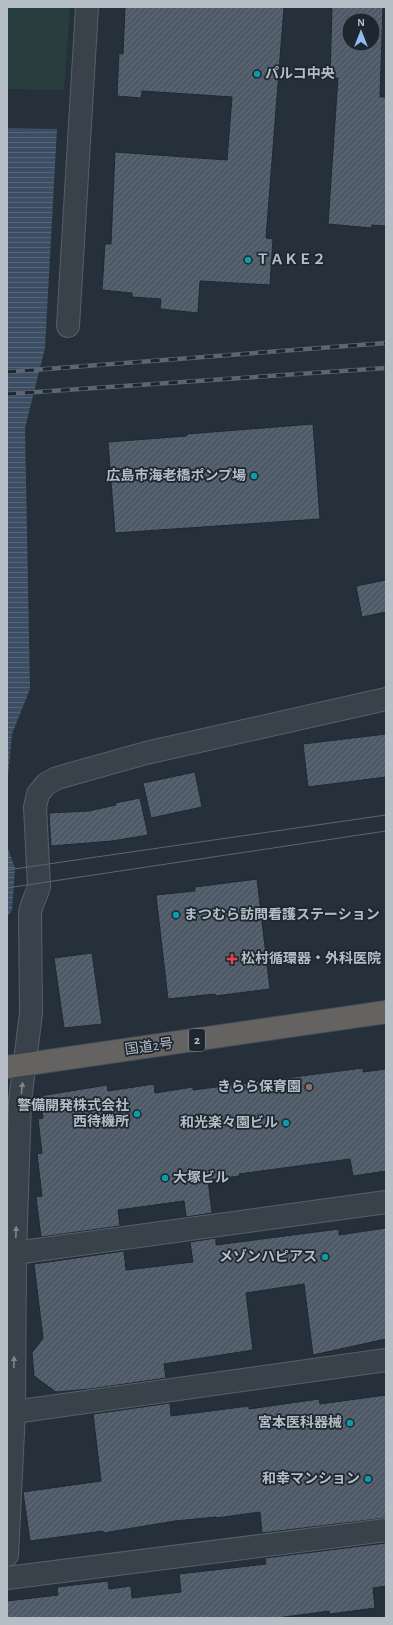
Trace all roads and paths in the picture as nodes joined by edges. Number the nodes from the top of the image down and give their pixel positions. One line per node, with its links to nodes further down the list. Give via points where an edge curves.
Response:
1 (86, 7): 2 (street)
2 (68, 326)
3 (386, 698): 5 (street, via 146,753 57,778 46,784 38,794 35,806 38,886 30,914 30,1013)
4 (386, 1012): 5 (highway, 国道2号 / 2)
5 (16, 1066): 7 (street, one-way to 5, via 20,1101)
6 (386, 1202): 7 (street)
7 (15, 1253): 9 (street, one-way to 7)
8 (386, 1360): 9 (street)
9 (14, 1412): 11 (street)
10 (386, 1530): 12 (street)
11 (7, 1555)
12 (7, 1578)

